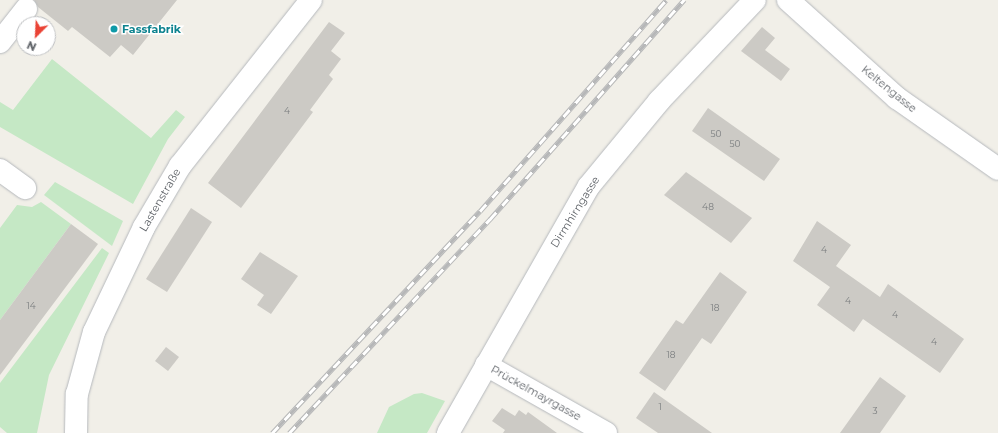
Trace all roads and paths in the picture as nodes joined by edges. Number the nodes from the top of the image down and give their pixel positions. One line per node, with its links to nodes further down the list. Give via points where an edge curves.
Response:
1 (311, 0): 10 (street, Lastenstraße, via 180,166 144,227 94,332 77,394)
2 (756, 0): 9 (street, Dirmhirngasse, via 659,101 589,186)
3 (788, 0): 6 (street, Keltengasse, via 897,98)
4 (26, 9): 5 (street)
5 (0, 42)
6 (998, 169)
7 (0, 170): 8 (street)
8 (25, 188)
9 (486, 365): 11 (street, Dirmhirngasse); 12 (street, Prückelmayrgasse)
10 (76, 433)
11 (448, 433)
12 (606, 433)

